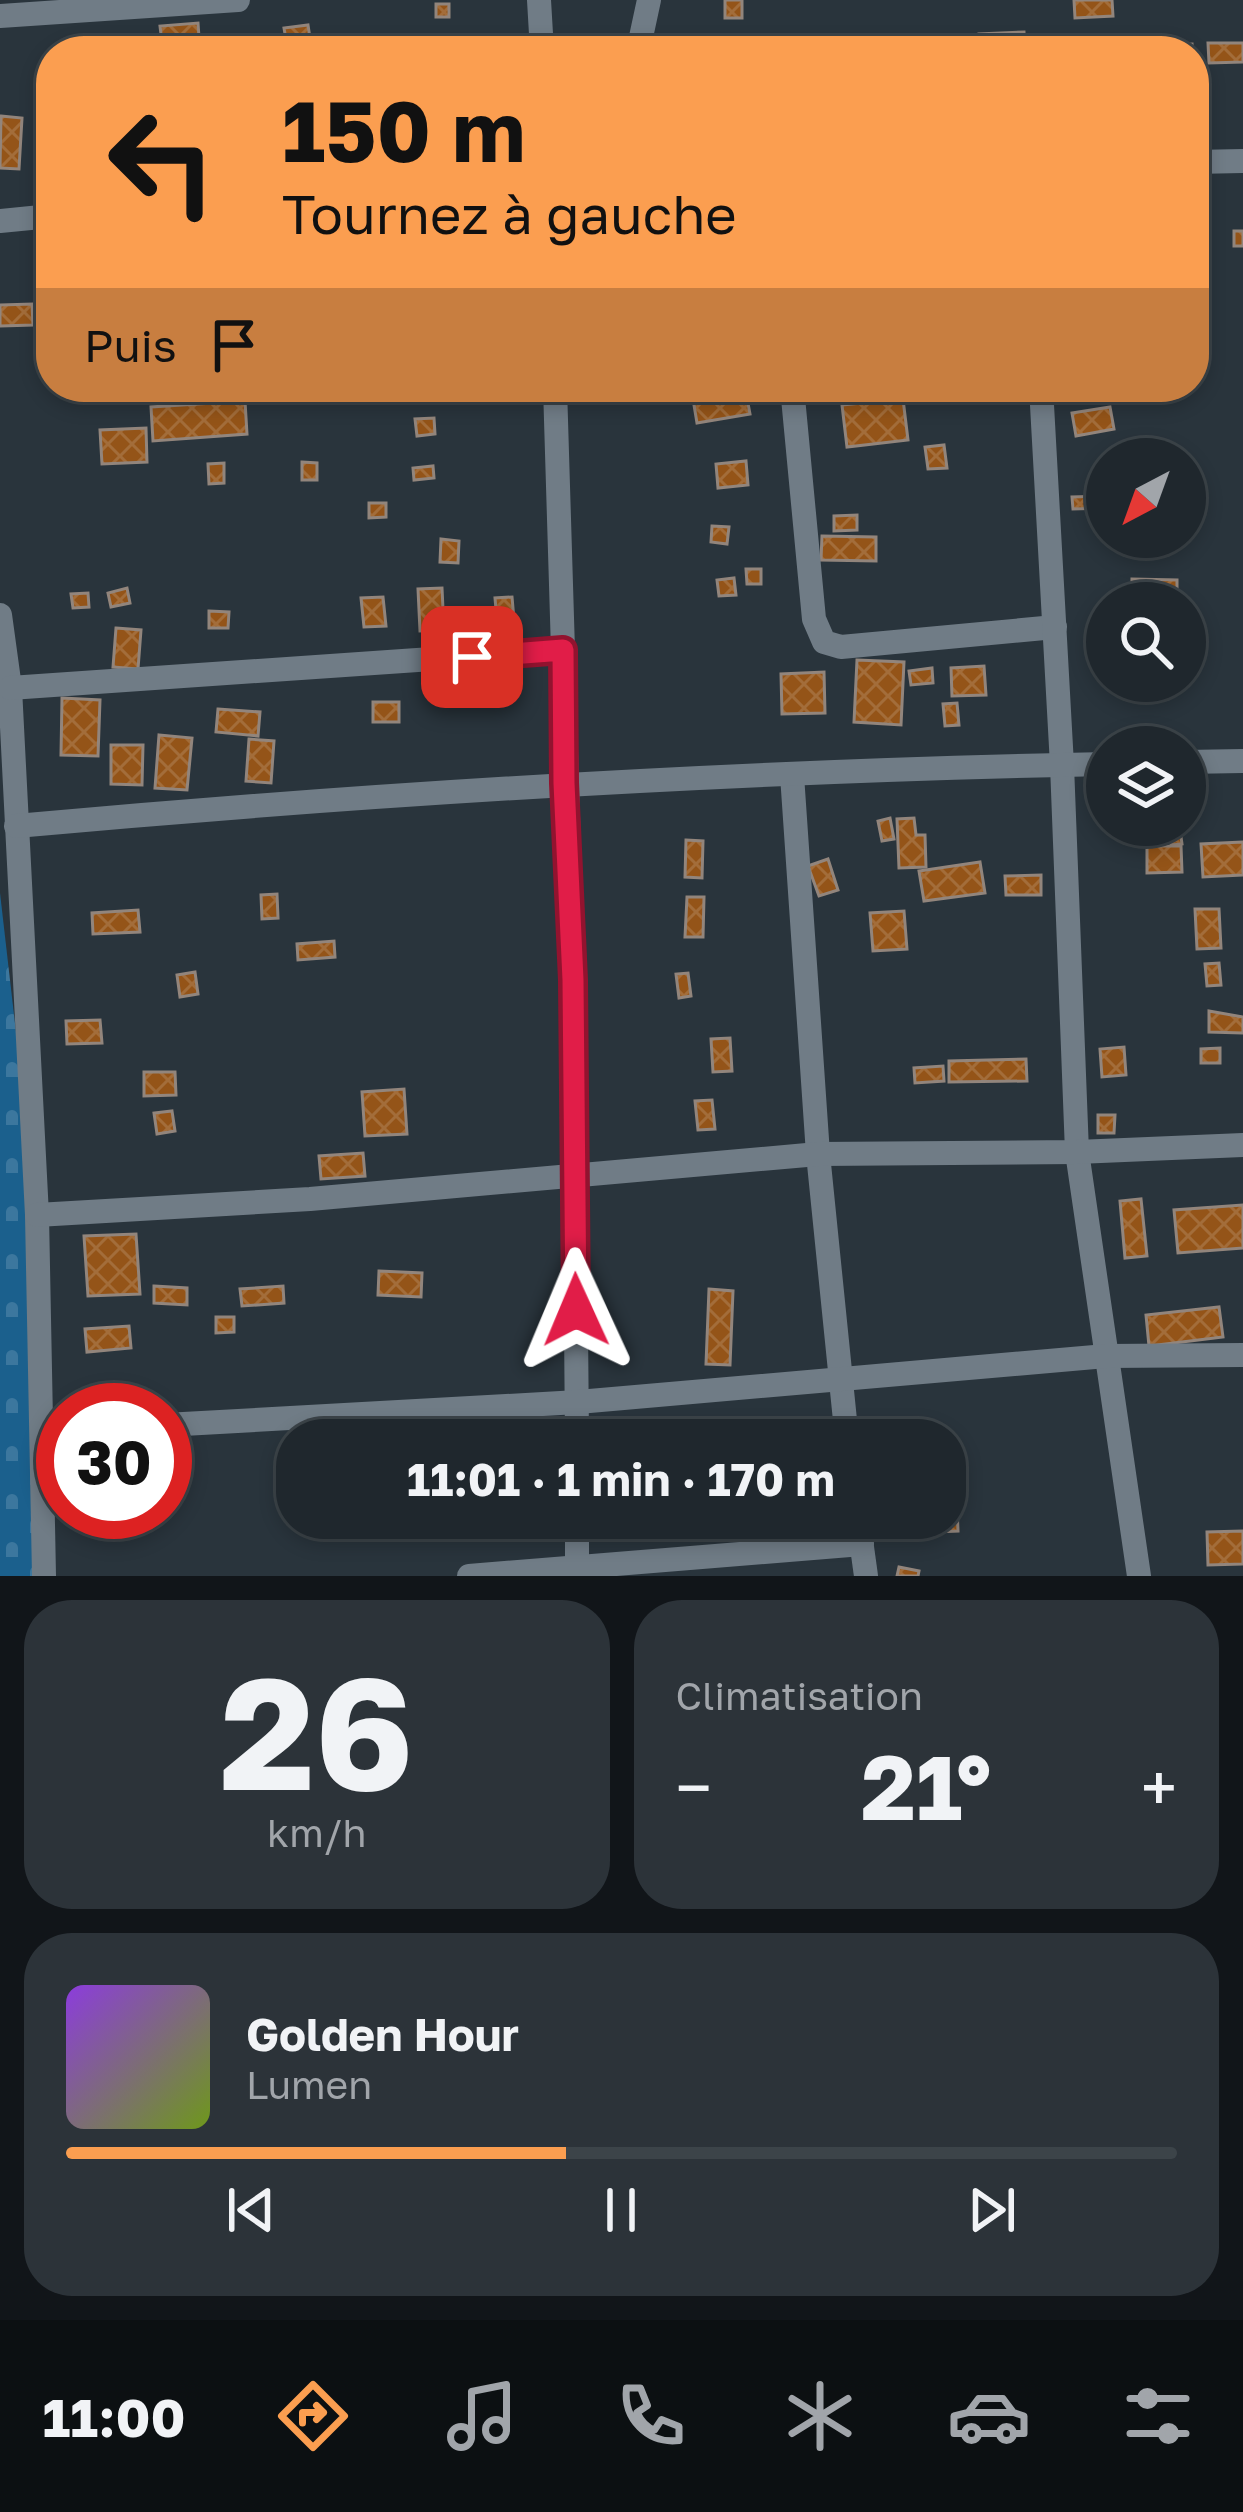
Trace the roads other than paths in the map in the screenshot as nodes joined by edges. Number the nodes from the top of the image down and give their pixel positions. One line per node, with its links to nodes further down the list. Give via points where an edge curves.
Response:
1 (238, 0): 4 (street)
2 (539, 0): 5 (street)
3 (649, 0): 6 (street)
4 (0, 16)
5 (541, 36)
6 (641, 36)
7 (1243, 161): 8 (street)
8 (1209, 162)
9 (36, 217): 10 (street)
10 (0, 221)
11 (555, 402): 16 (street)
12 (792, 402): 15 (street, via 814,619 824,642 841,647)
13 (1043, 402): 15 (street)
14 (0, 615): 17 (street)
15 (1055, 627): 21 (street)
16 (563, 650): 17 (street); 23 (street)
17 (10, 688): 24 (street)
18 (1243, 761): 19 (street)
19 (1206, 762)
20 (1086, 764): 21 (street)
21 (1062, 765): 22 (street); 26 (street)
22 (792, 776): 23 (street); 27 (street)
23 (564, 783): 24 (street); 28 (street)
24 (16, 826): 29 (street)
25 (1243, 1145): 26 (street)
26 (1077, 1152): 27 (street); 31 (street)
27 (818, 1154): 28 (street); 32 (street)
28 (573, 1173): 29 (street); 34 (street)
29 (38, 1215): 33 (street)
30 (1243, 1355): 31 (street)
31 (1106, 1357): 32 (street); 46 (street)
32 (838, 1381): 34 (street); 36 (street)
33 (49, 1383)
34 (578, 1402): 35 (street); 37 (street)
35 (578, 1419)
36 (844, 1419)
37 (192, 1423)
38 (46, 1539): 43 (street)
39 (577, 1539): 42 (street)
40 (806, 1539): 42 (street)
41 (861, 1539): 45 (street)
42 (577, 1573): 44 (street)
43 (44, 1576)
44 (469, 1576)
45 (866, 1576)
46 (1139, 1576)

